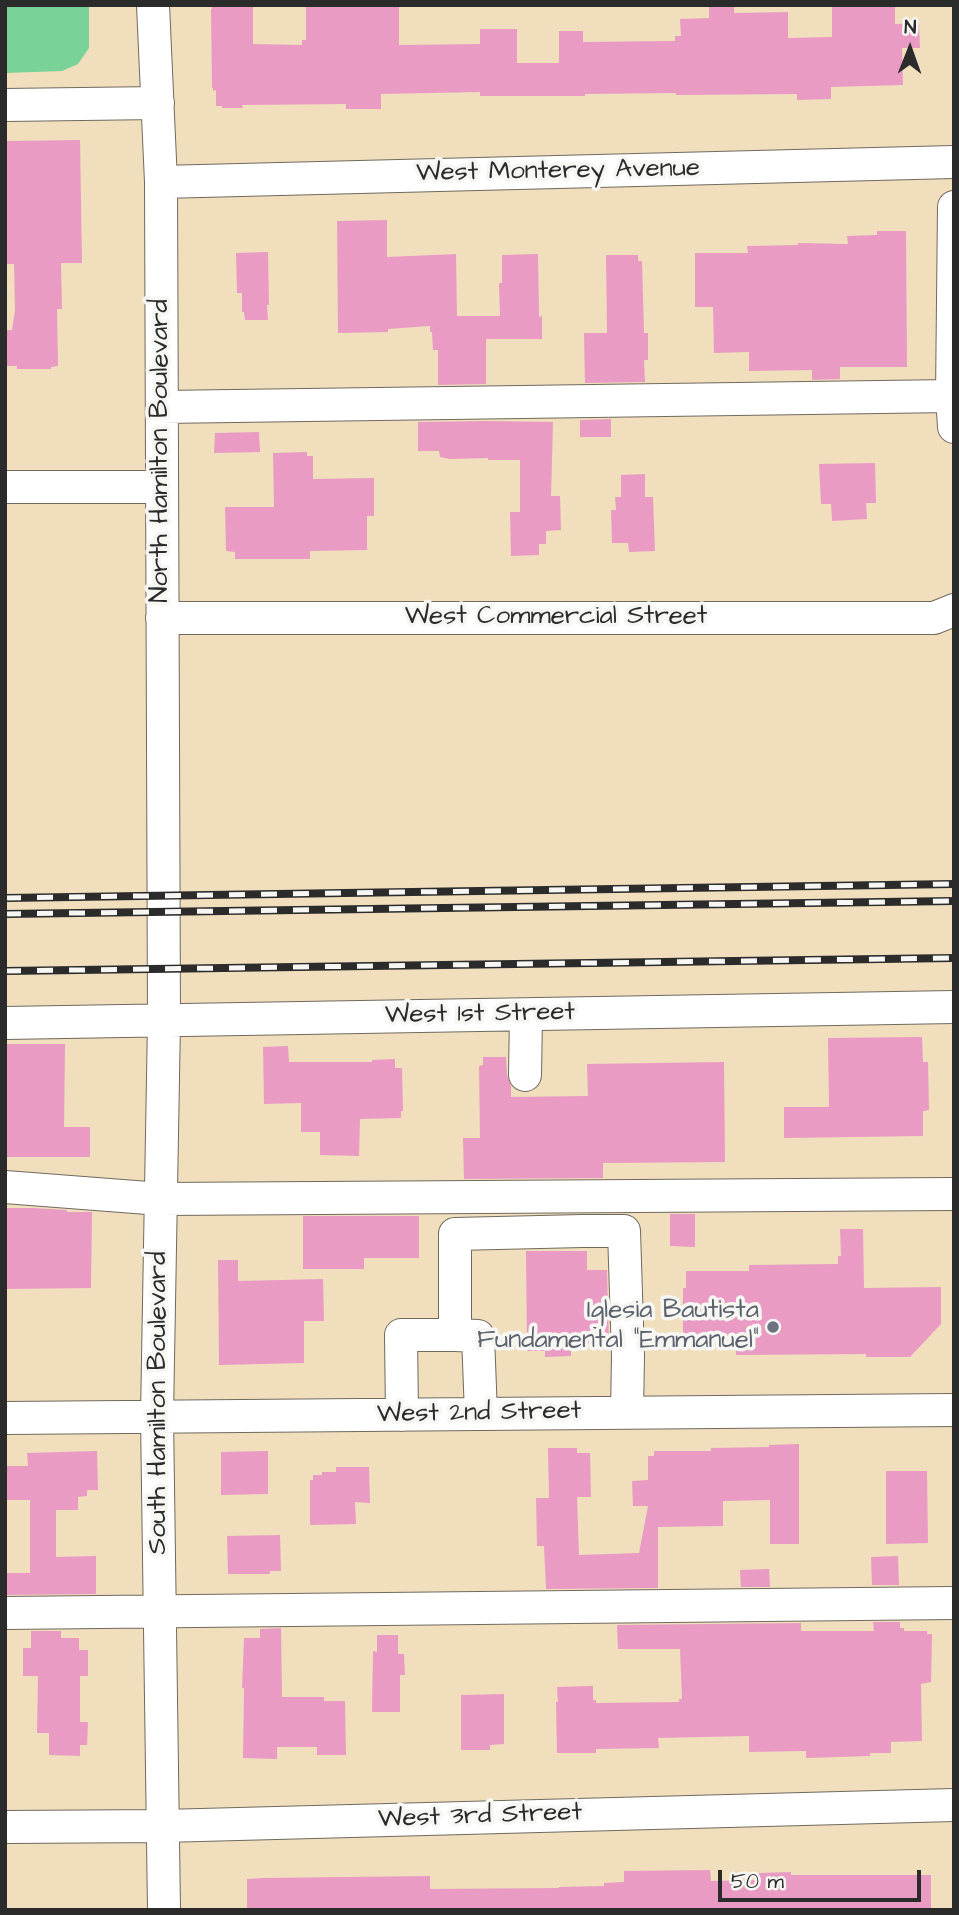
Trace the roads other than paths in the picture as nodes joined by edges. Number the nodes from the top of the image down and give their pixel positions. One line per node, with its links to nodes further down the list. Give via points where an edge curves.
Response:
1 (153, 5): 2 (street, North Hamilton Boulevard)
2 (158, 103): 3 (street); 5 (street, North Hamilton Boulevard)
3 (5, 105)
4 (954, 162): 5 (street, West Monterey Avenue)
5 (161, 182): 8 (street, North Hamilton Boulevard)
6 (954, 206): 7 (street)
7 (952, 396): 8 (street); 9 (street)
8 (162, 407): 11 (street, North Hamilton Boulevard)
9 (954, 427)
10 (5, 487): 11 (street)
11 (162, 487): 13 (street, North Hamilton Boulevard)
12 (952, 612): 13 (street, West Commercial Street, via 933,618)
13 (162, 618): 14 (street, North Hamilton Boulevard)
14 (164, 897): 17 (street, South Hamilton Boulevard)
15 (954, 1007): 16 (street, West 1st Street)
16 (526, 1015): 17 (street, West 1st Street); 19 (street)
17 (164, 1021): 18 (street, West 1st Street); 22 (street, South Hamilton Boulevard)
18 (5, 1023)
19 (525, 1075)
20 (5, 1187): 22 (street)
21 (954, 1194): 22 (street)
22 (161, 1199): 28 (street, South Hamilton Boulevard)
23 (456, 1335): 25 (street, via 455,1234 624,1231); 26 (street, via 478,1336); 27 (street, via 401,1335)
24 (954, 1410): 25 (street, West 2nd Street)
25 (627, 1412): 26 (street, West 2nd Street)
26 (481, 1414): 27 (street, West 2nd Street)
27 (402, 1415): 28 (street, West 2nd Street)
28 (157, 1416): 29 (street, West 2nd Street); 31 (street, South Hamilton Boulevard)
29 (5, 1418)
30 (954, 1603): 31 (street)
31 (160, 1610): 32 (street); 34 (street, South Hamilton Boulevard)
32 (5, 1612)
33 (954, 1805): 34 (street, West 3rd Street)
34 (163, 1826): 35 (street, West 3rd Street); 36 (street, South Hamilton Boulevard)
35 (5, 1827)
36 (164, 1910)

